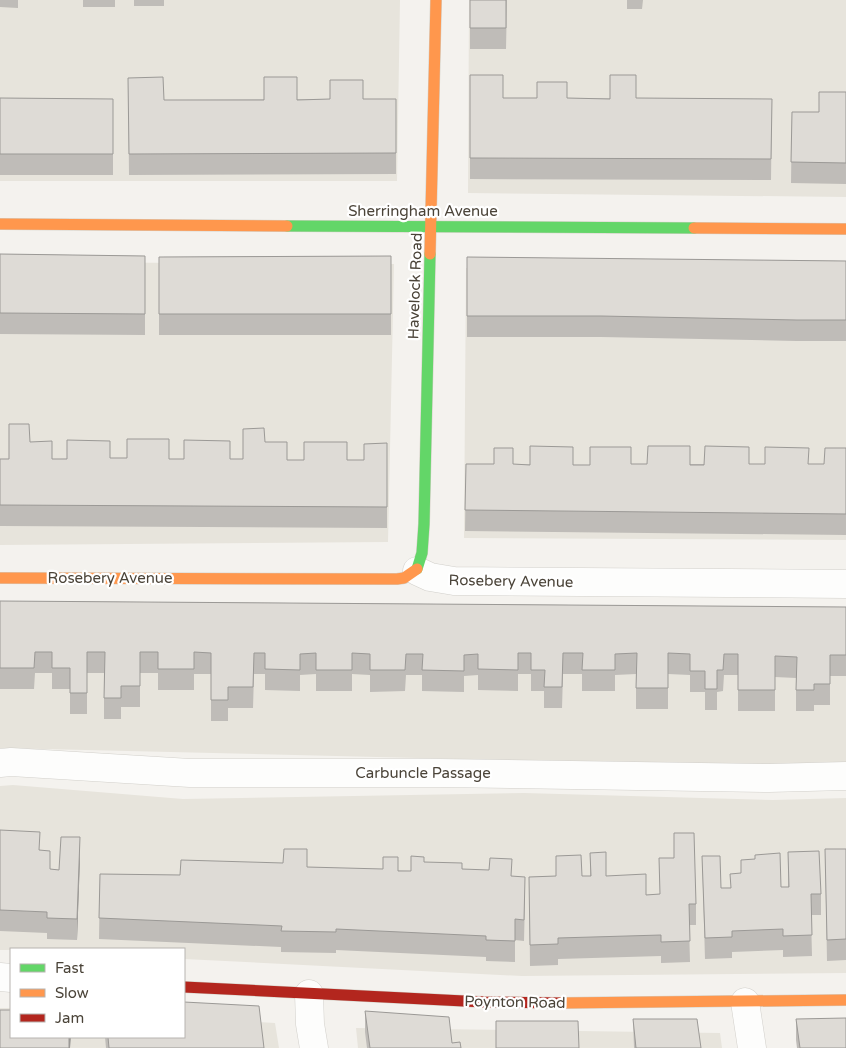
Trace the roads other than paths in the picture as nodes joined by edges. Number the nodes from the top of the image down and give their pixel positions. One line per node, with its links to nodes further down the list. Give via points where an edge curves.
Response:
1 (436, 0): 3 (street, Havelock Road)
2 (0, 224): 3 (street, Sherringham Avenue)
3 (431, 226): 4 (street, Sherringham Avenue); 5 (street, Havelock Road, via 423,543)
4 (846, 230)
5 (417, 571): 6 (street, Rosebery Avenue, via 397,579); 7 (street, Rosebery Avenue, via 454,581)
6 (0, 578)
7 (846, 584)
8 (0, 763): 9 (street, Carbuncle Passage, via 190,773)
9 (846, 776)
10 (185, 987): 11 (street, Poynton Road)
11 (310, 994): 13 (street, Poynton Road, via 569,1004); 14 (street)
12 (846, 1000): 13 (street, Poynton Road)
13 (745, 1002): 15 (street)
14 (314, 1048)
15 (752, 1048)

